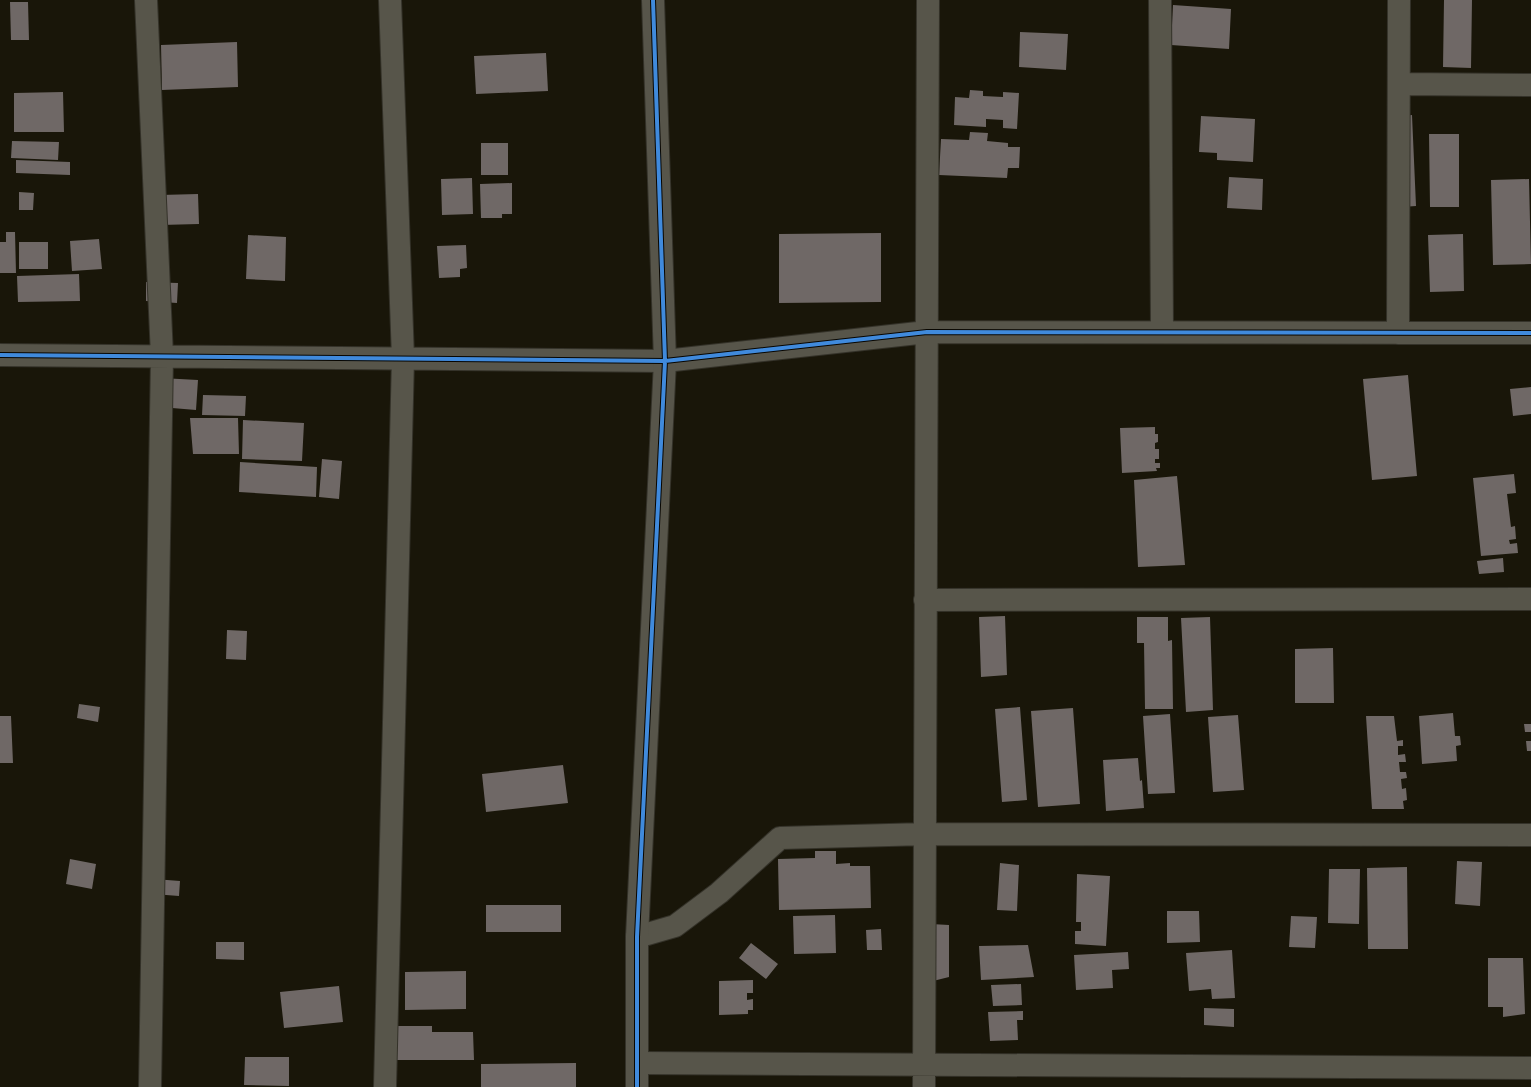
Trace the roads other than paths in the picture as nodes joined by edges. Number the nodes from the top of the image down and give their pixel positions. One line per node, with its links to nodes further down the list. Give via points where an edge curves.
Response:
1 (146, 0): 14 (street)
2 (390, 0): 15 (street)
3 (653, 0): 16 (street)
4 (928, 0): 9 (street)
5 (1160, 0): 10 (street)
6 (1399, 0): 7 (street)
7 (1399, 84): 8 (street); 11 (street)
8 (1531, 85)
9 (927, 332): 10 (street); 16 (street); 18 (street)
10 (1162, 332): 11 (street)
11 (1398, 333): 12 (street)
12 (1531, 333)
13 (0, 355): 14 (street)
14 (162, 356): 15 (street); 25 (street)
15 (403, 358): 16 (street); 26 (street)
16 (665, 360): 21 (street)
17 (1531, 599): 18 (street)
18 (925, 600): 19 (street)
19 (925, 834): 20 (street); 21 (street, via 780,838 719,893 675,926); 23 (street)
20 (1531, 835)
21 (637, 937): 22 (street)
22 (637, 1063): 23 (street); 27 (street)
23 (924, 1064): 24 (street); 28 (street)
24 (1531, 1068)
25 (150, 1087)
26 (385, 1087)
27 (637, 1087)
28 (924, 1087)

